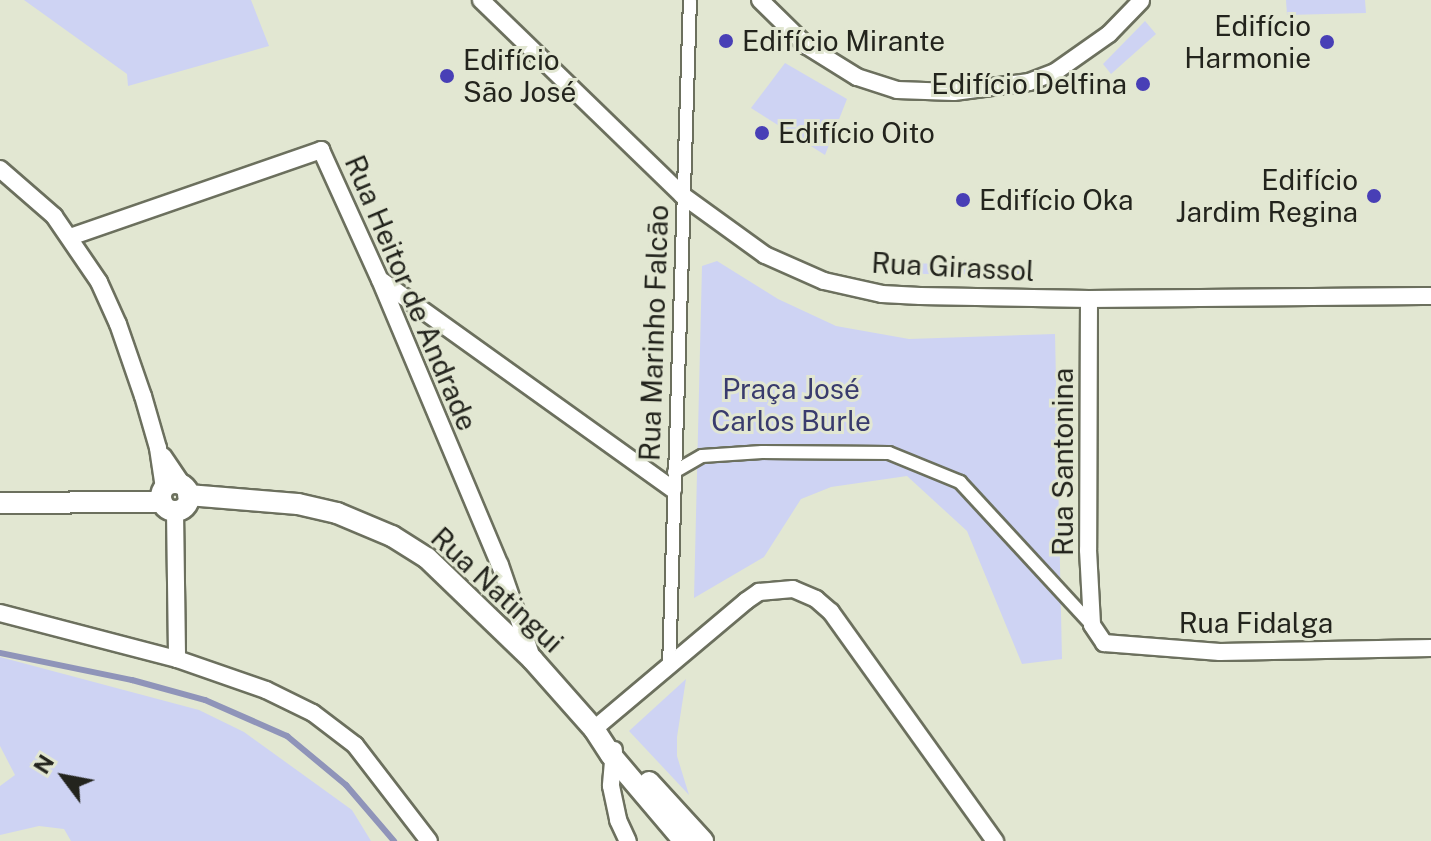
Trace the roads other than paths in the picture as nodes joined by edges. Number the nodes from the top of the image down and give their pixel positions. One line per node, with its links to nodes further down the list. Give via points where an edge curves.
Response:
1 (481, 0): 6 (street, Rua Girassol)
2 (690, 0): 6 (street, Rua Marinho Falcão)
3 (760, 0): 4 (street, via 807,46 857,77 897,90 954,92 1029,82 1055,72 1109,34)
4 (1142, 0)
5 (0, 169): 7 (street)
6 (682, 195): 10 (street, Rua Girassol, via 765,255 824,281 907,296); 11 (street, Rua Marinho Falcão)
7 (70, 237): 8 (street, Rua Heitor de Andrade, via 321,150); 12 (street, via 118,324)
8 (380, 280): 11 (street); 18 (street, Rua Heitor de Andrade, via 500,565)
9 (1431, 296): 10 (street, Rua Girassol)
10 (1089, 299): 15 (street, Rua Santonina)
11 (673, 481): 15 (street, via 702,456 889,453 960,482); 19 (street, Rua Marinho Falcão)
12 (175, 496): 13 (street, Rua Natingui); 17 (street); 18 (street, Rua Natingui, via 298,504 370,525 427,558)
13 (0, 503)
14 (0, 613): 17 (street)
15 (1092, 625): 16 (street, Rua Fidalga, via 1104,643 1113,646 1220,652)
16 (1431, 648)
17 (177, 659): 22 (street, via 266,690 313,713 355,745)
18 (532, 659): 20 (street, Rua Natingui)
19 (669, 667): 20 (street); 24 (street, via 759,592 793,589 816,599 831,612)
20 (606, 742): 21 (street, Rua Natingui); 23 (street, via 613,802)
21 (685, 834)
22 (429, 841)
23 (628, 841)
24 (995, 841)

